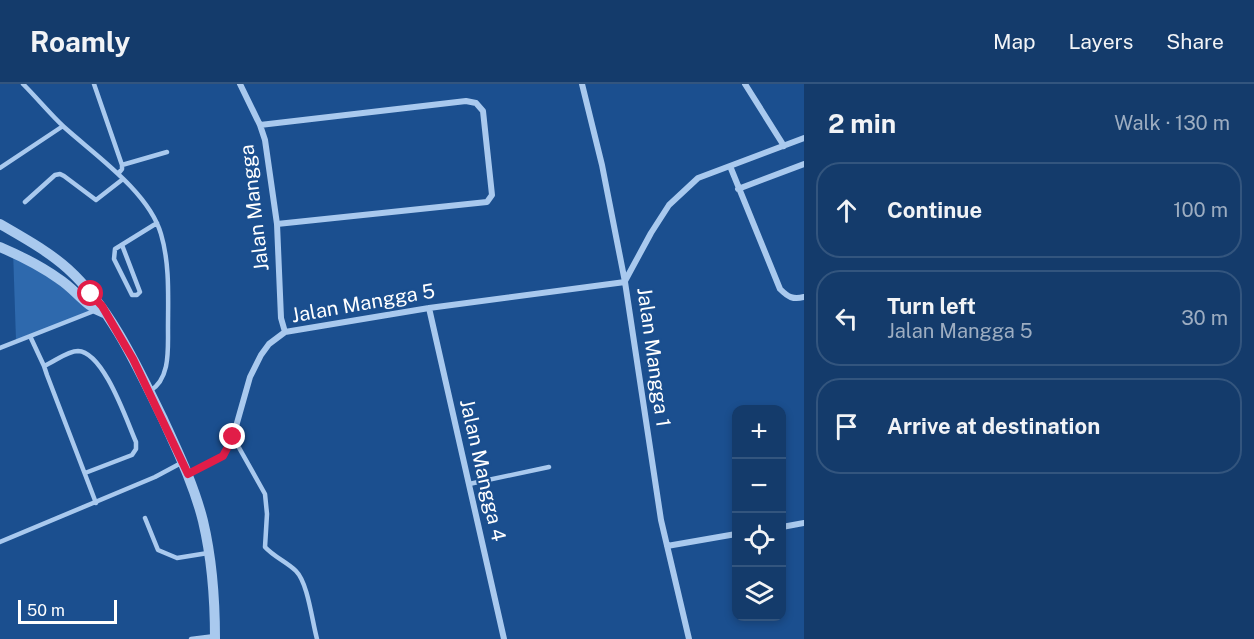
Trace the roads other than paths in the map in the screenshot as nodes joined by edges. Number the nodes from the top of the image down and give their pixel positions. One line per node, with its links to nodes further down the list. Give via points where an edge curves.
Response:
1 (23, 84): 7 (lane)
2 (93, 84): 12 (lane)
3 (240, 84): 6 (street, Jalan Mangga)
4 (582, 84): 24 (street)
5 (745, 84): 9 (street)
6 (260, 125): 21 (street, Jalan Mangga); 21 (street, via 466,101 476,103 483,111 492,195 488,202)
7 (63, 126): 14 (lane); 15 (lane)
8 (804, 138): 9 (street, Jalan Mangga 1)
9 (784, 146): 13 (street, Jalan Mangga 1)
10 (167, 152): 12 (lane)
11 (804, 164): 17 (street)
12 (122, 165): 15 (lane)
13 (730, 166): 17 (street); 24 (street, Jalan Mangga 1, via 698,178 669,205)
14 (0, 168)
15 (118, 174): 16 (lane)
16 (123, 179): 18 (lane, via 96,200 64,176 55,175); 19 (lane)
17 (738, 189): 25 (street, via 780,289 787,297)
18 (25, 202)
19 (157, 223): 22 (lane); 32 (lane, via 166,254 168,354 162,379)
20 (0, 224): 27 (street, via 39,246 69,270)
21 (277, 224): 28 (street, Jalan Mangga)
22 (122, 244): 22 (lane, via 115,249 114,259 132,295 137,295 140,292)
23 (0, 247): 27 (street, via 60,279)
24 (625, 282): 26 (street, Jalan Mangga 5); 45 (street, Jalan Mangga 1)
25 (804, 297)
26 (429, 308): 28 (street, Jalan Mangga 5); 38 (street, Jalan Mangga 4)
27 (101, 310): 29 (lane); 32 (street)
28 (285, 332): 33 (street, Jalan Mangga 5, via 269,344 250,377)
29 (30, 336): 30 (lane); 31 (lane)
30 (0, 348)
31 (44, 366): 36 (lane); 36 (lane, via 74,351 88,354 104,371 136,442 132,455)
32 (150, 392): 34 (street)
33 (233, 437): 37 (street, Jalan Mangga 5, via 223,456); 49 (lane, via 265,494 266,548 297,571)
34 (183, 462): 37 (street); 39 (lane)
35 (549, 467): 38 (lane)
36 (85, 473): 39 (lane)
37 (188, 474): 46 (street)
38 (469, 484): 50 (street, Jalan Mangga 4)
39 (96, 503): 44 (lane)
40 (145, 518): 46 (lane, via 159,550 177,558)
41 (804, 523): 42 (street)
42 (786, 525)
43 (732, 535): 45 (street)
44 (0, 542)
45 (667, 546): 51 (street, Jalan Mangga 1)
46 (208, 553): 47 (street)
47 (215, 638): 48 (lane)
48 (191, 639)
49 (316, 639)
50 (504, 639)
51 (688, 639)

